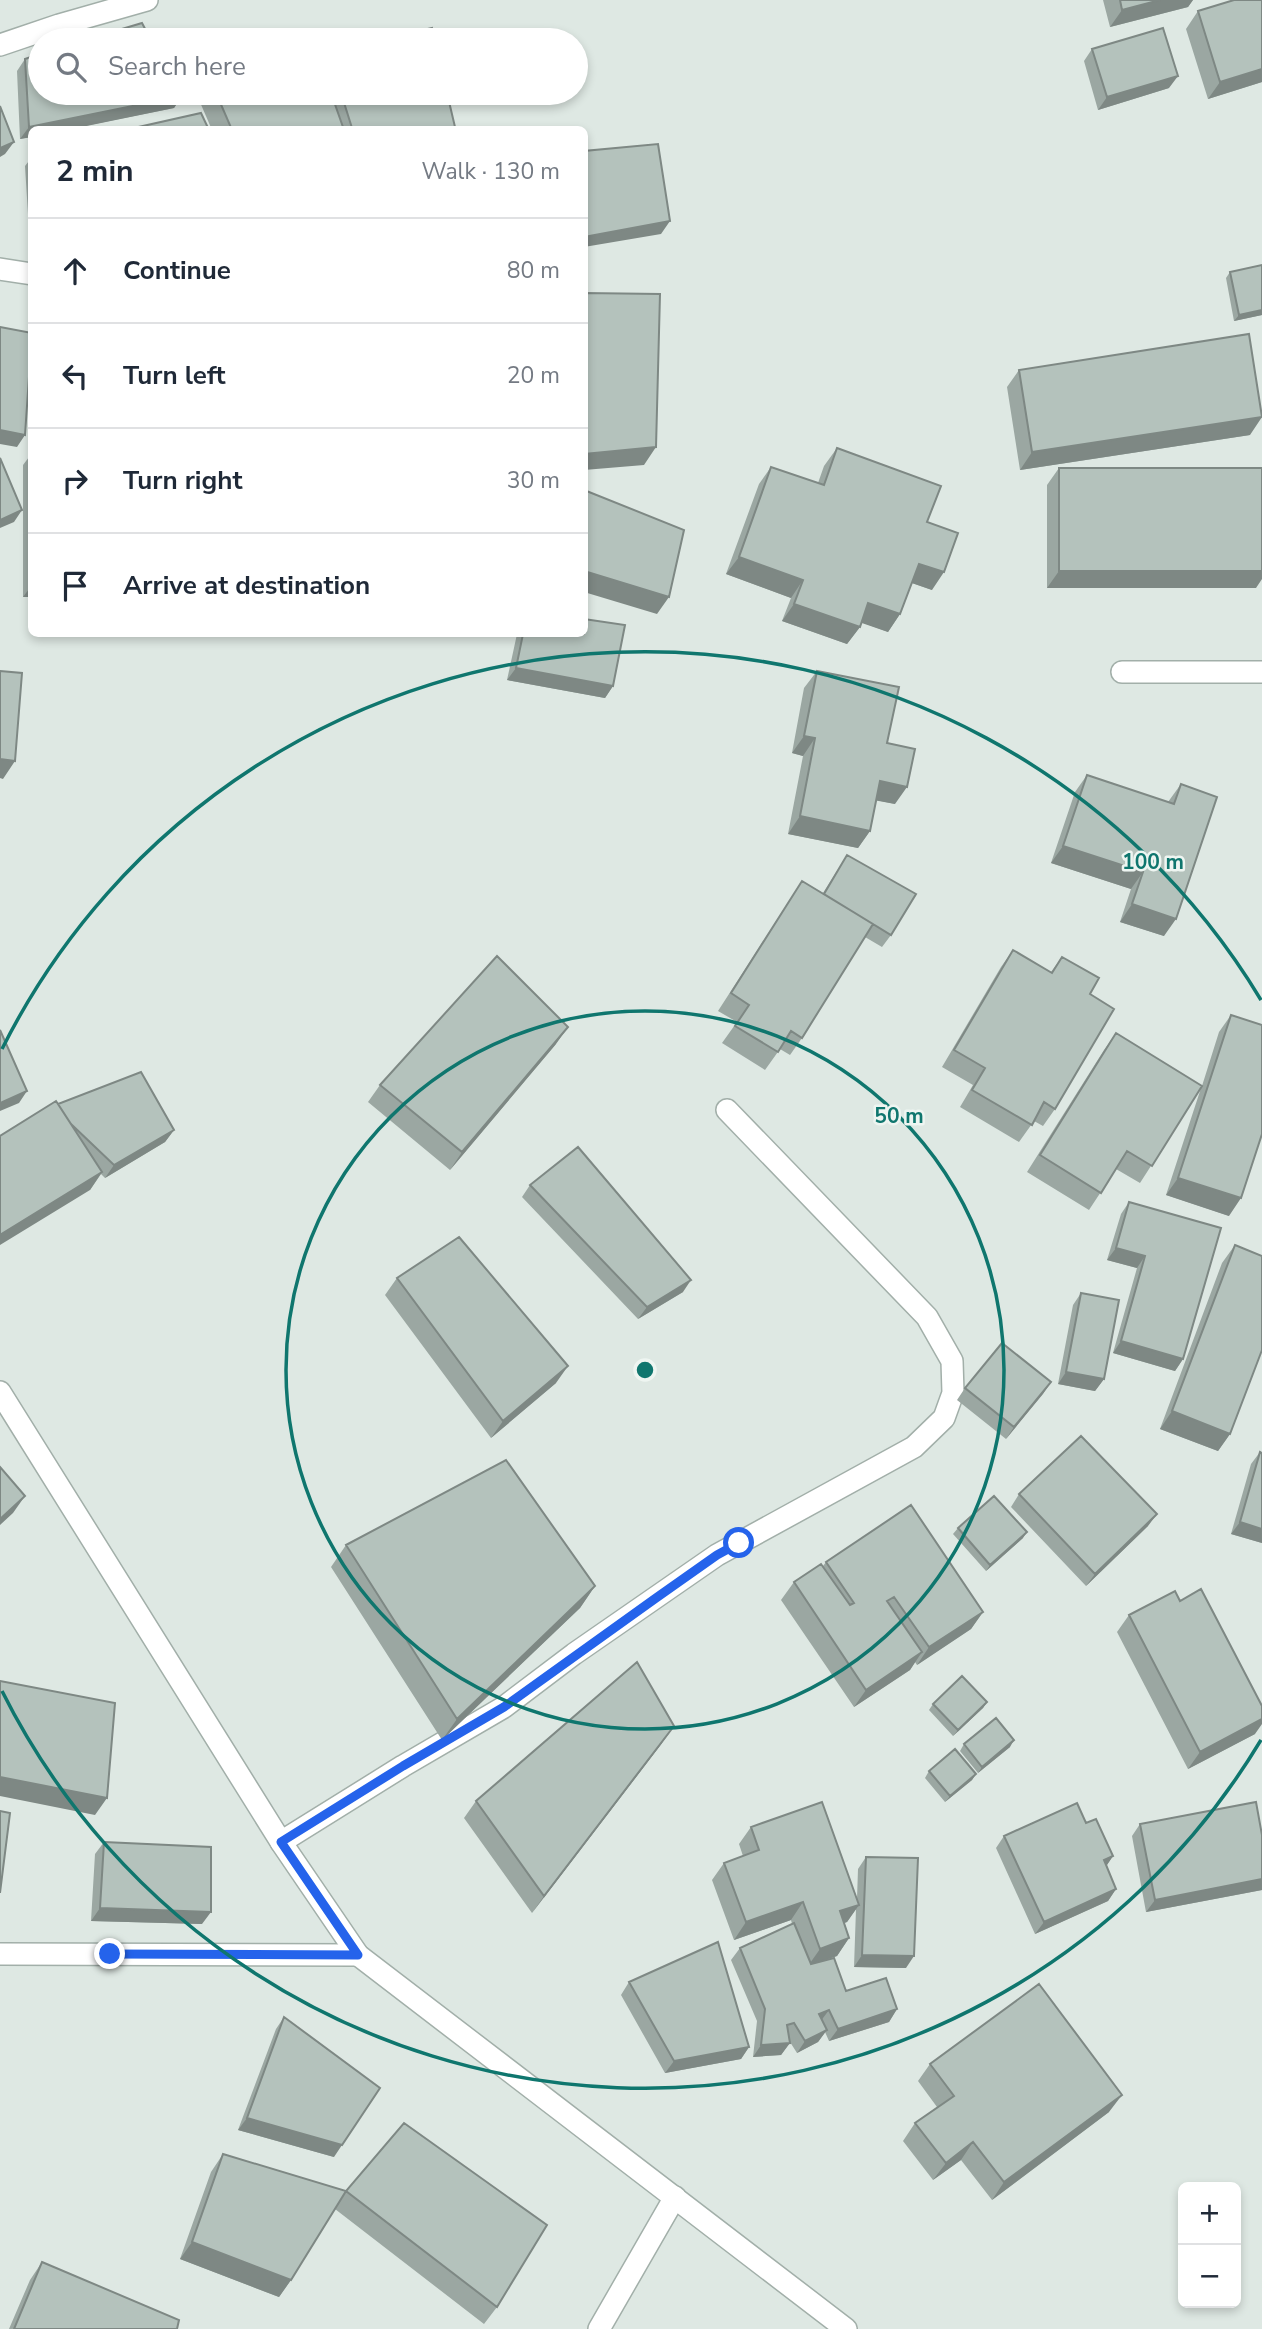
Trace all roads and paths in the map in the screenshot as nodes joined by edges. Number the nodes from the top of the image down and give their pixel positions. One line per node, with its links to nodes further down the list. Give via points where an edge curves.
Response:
1 (147, 0): 2 (street)
2 (50, 28)
3 (28, 36): 4 (street)
4 (0, 45)
5 (0, 269): 6 (street)
6 (28, 273)
7 (1262, 671): 8 (street)
8 (1122, 672)
9 (727, 1110): 11 (street, via 927,1317 952,1361 953,1393 944,1418 914,1447 717,1555 504,1707)
10 (0, 1392): 11 (street)
11 (281, 1842): 13 (street)
12 (0, 1954): 13 (street)
13 (358, 1955): 14 (street)
14 (676, 2197): 15 (street); 16 (street)
15 (599, 2329)
16 (846, 2329)

